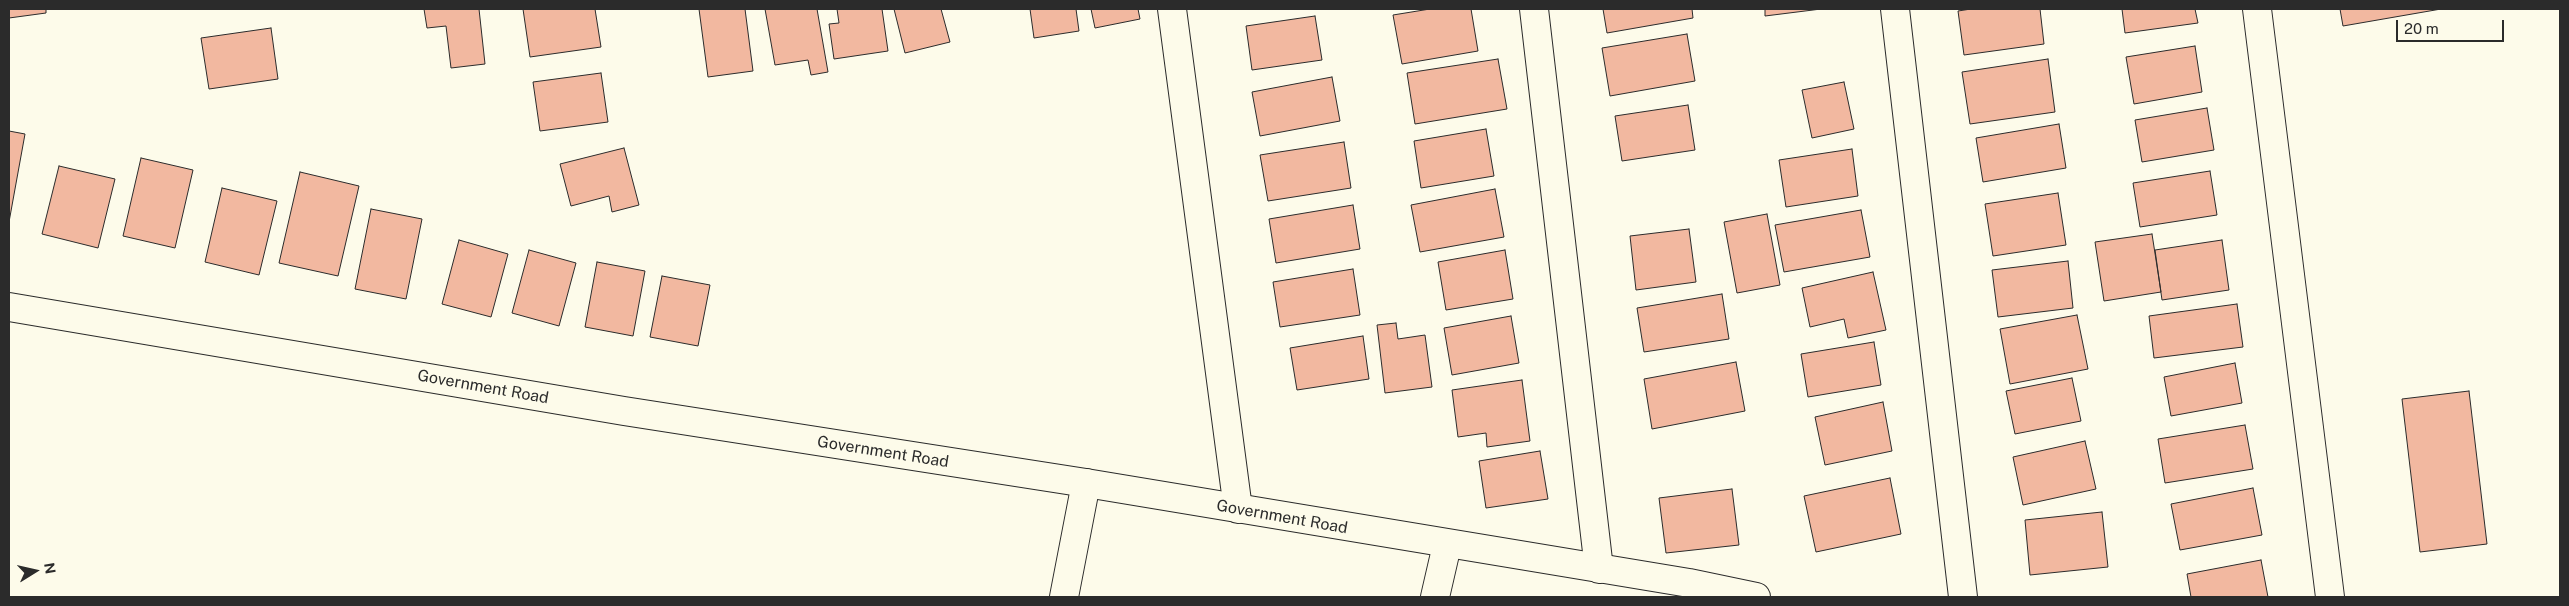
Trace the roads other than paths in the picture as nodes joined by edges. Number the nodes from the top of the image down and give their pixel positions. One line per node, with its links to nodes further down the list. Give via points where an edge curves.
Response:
1 (1172, 9): 7 (street)
2 (1534, 9): 9 (street)
3 (1895, 9): 13 (street)
4 (2257, 9): 14 (street)
5 (9, 307): 6 (street, Government Road, via 624,411)
6 (1086, 483): 7 (street, Government Road); 10 (street)
7 (1238, 509): 8 (street, Government Road)
8 (1446, 545): 9 (street, Government Road); 11 (street)
9 (1598, 570): 12 (street, Government Road, via 1689,583)
10 (1064, 597)
11 (1434, 597)
12 (1756, 597)
13 (1963, 597)
14 (2330, 597)

